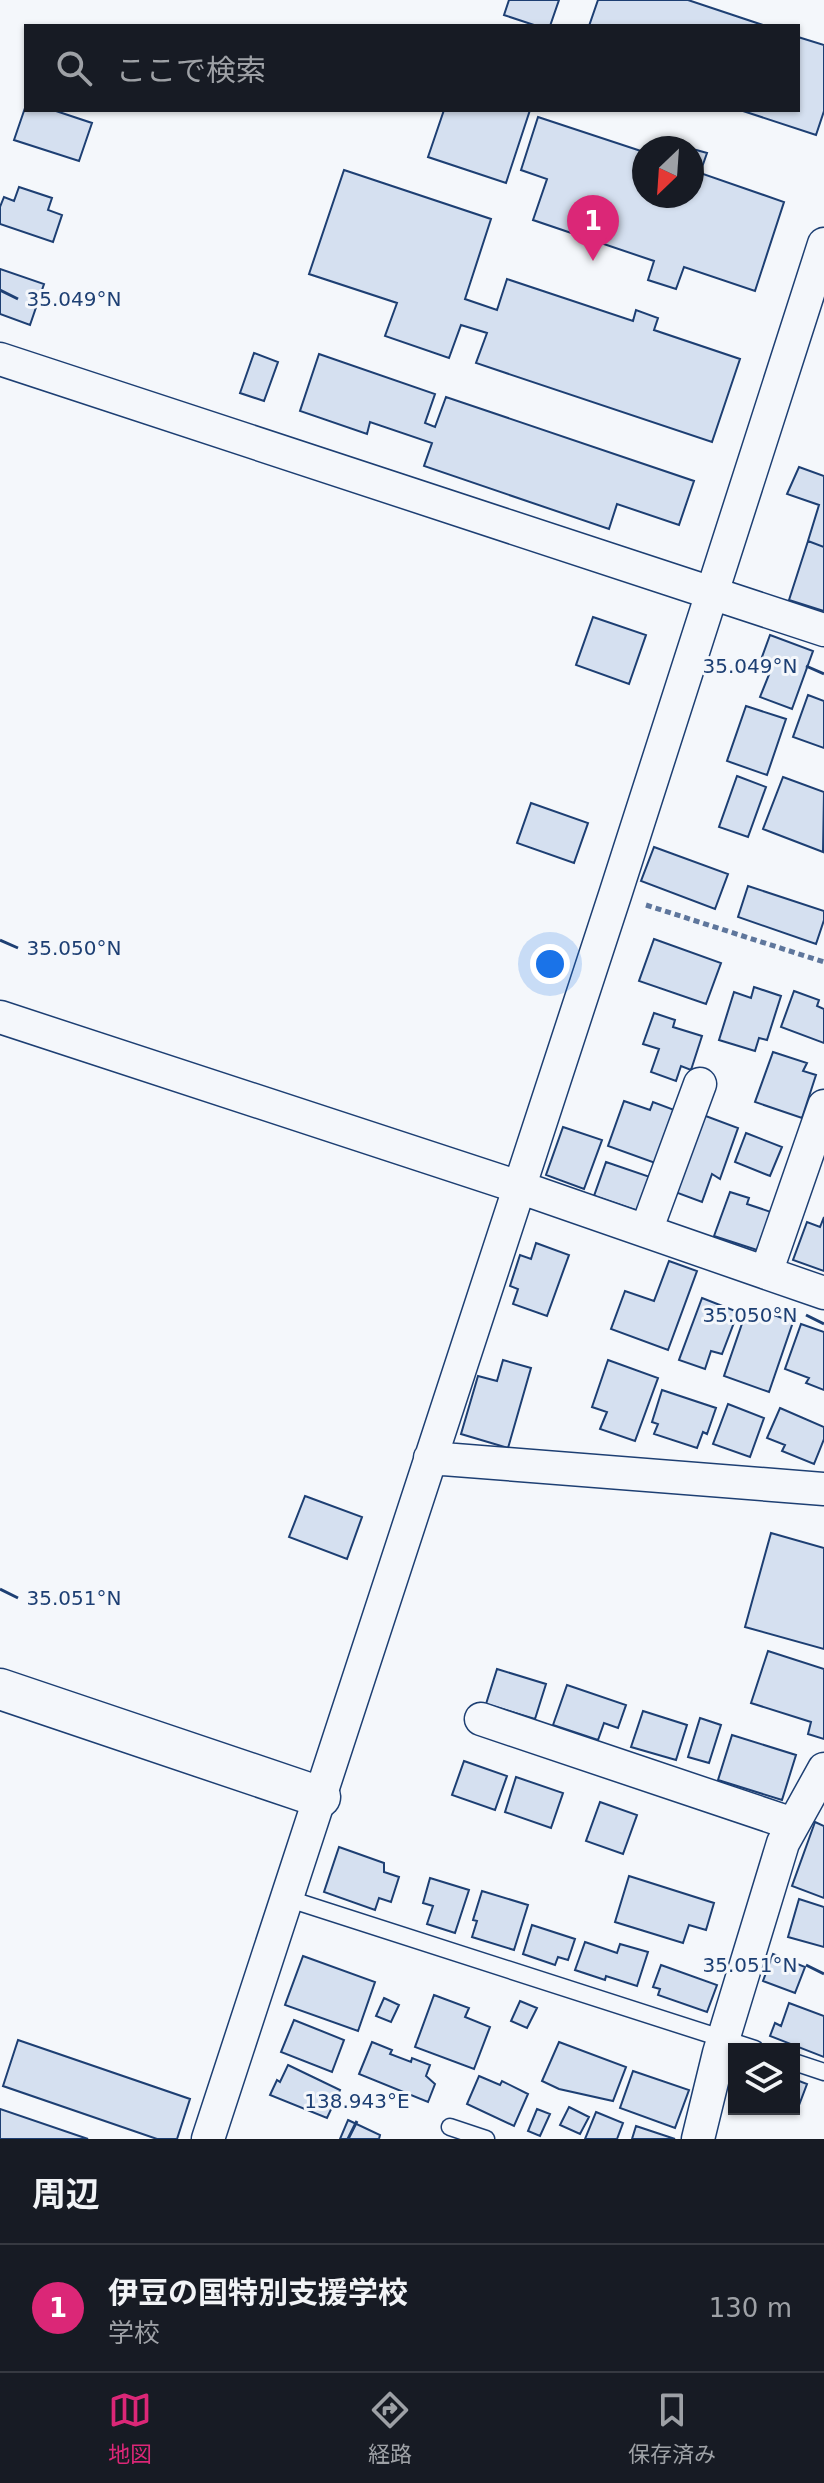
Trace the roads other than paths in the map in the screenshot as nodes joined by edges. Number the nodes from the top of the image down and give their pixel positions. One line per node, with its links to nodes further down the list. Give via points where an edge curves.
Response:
1 (824, 244): 3 (street)
2 (0, 359): 3 (street)
3 (712, 595): 4 (street); 8 (street)
4 (824, 630)
5 (0, 1017): 8 (street)
6 (700, 1084): 9 (street)
7 (824, 1106): 10 (street)
8 (519, 1187): 9 (street); 12 (street)
9 (646, 1231): 10 (street)
10 (766, 1273): 11 (street)
11 (824, 1293)
12 (430, 1458): 13 (street); 17 (street)
13 (824, 1489)
14 (0, 1689): 17 (street)
15 (481, 1719): 18 (street)
16 (824, 1769): 18 (street)
17 (320, 1797): 19 (street)
18 (793, 1824): 20 (street, via 765,1897)
19 (286, 1898): 20 (lane); 25 (street)
20 (724, 2039): 21 (lane); 27 (street)
21 (736, 2043)
22 (800, 2064): 23 (lane)
23 (824, 2072)
24 (450, 2127): 26 (lane)
25 (208, 2139)
26 (486, 2139)
27 (698, 2139)

